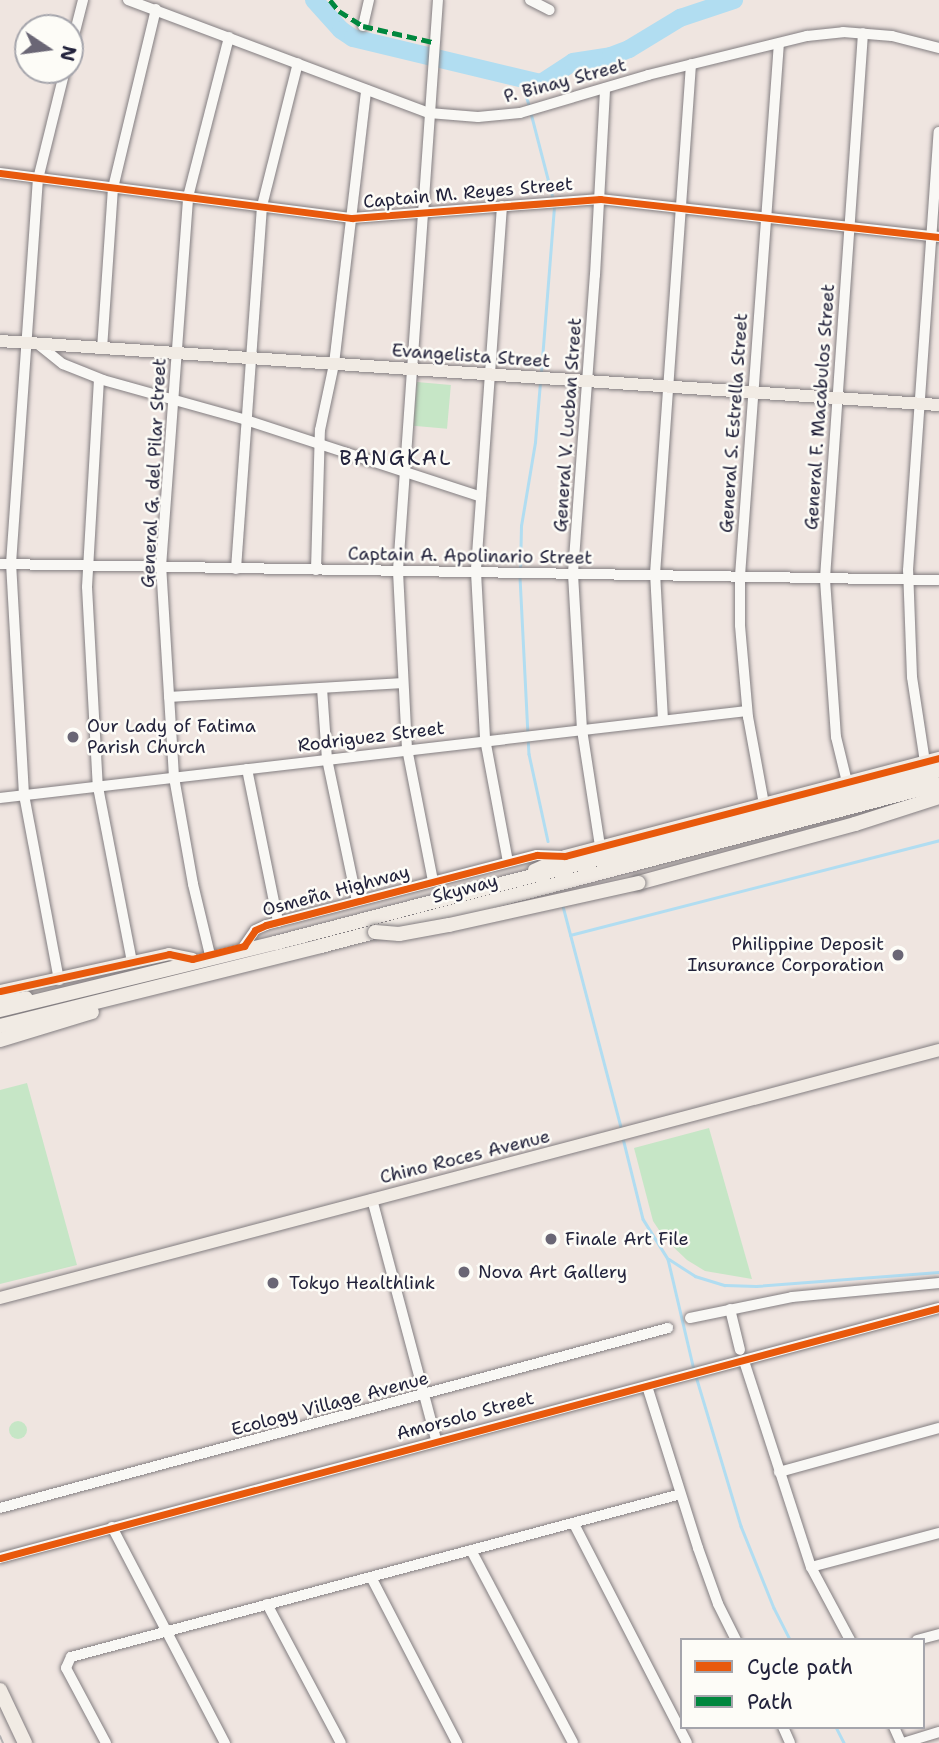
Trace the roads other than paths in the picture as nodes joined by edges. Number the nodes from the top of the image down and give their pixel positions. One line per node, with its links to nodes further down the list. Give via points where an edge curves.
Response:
1 (128, 0): 5 (street, P. Binay Street)
2 (369, 0): 7 (street)
3 (438, 0): 17 (street)
4 (530, 0): 6 (street)
5 (156, 9): 9 (street, P. Binay Street); 21 (street)
6 (550, 10)
7 (363, 26)
8 (863, 33): 10 (street, P. Binay Street, via 828,33); 11 (street, P. Binay Street); 30 (street, General F. Macabulos Street)
9 (229, 37): 12 (street, P. Binay Street); 22 (street, General G. del Pilar Street)
10 (779, 43): 13 (street, P. Binay Street); 29 (street, General S. Estrella Street)
11 (939, 48)
12 (298, 63): 16 (street, P. Binay Street); 24 (street)
13 (691, 64): 15 (street, P. Binay Street); 26 (street)
14 (62, 84): 20 (street)
15 (605, 88): 17 (street, P. Binay Street, via 520,113 478,117); 23 (street, General V. Lucban Street)
16 (366, 90): 17 (street, P. Binay Street); 28 (street)
17 (429, 113): 27 (street)
18 (939, 132): 31 (street)
19 (0, 173): 20 (street, Captain M. Reyes Street)
20 (38, 179): 21 (street, Captain M. Reyes Street); 33 (street)
21 (113, 188): 22 (street, Captain M. Reyes Street); 34 (street)
22 (188, 197): 24 (street, Captain M. Reyes Street); 35 (street, General G. del Pilar Street)
23 (600, 199): 25 (street, Captain M. Reyes Street); 26 (street, Captain M. Reyes Street); 41 (street, General V. Lucban Street)
24 (262, 206): 28 (street, Captain M. Reyes Street); 36 (street)
25 (502, 206): 27 (street, Captain M. Reyes Street); 39 (street)
26 (681, 209): 29 (street, Captain M. Reyes Street); 42 (street)
27 (422, 213): 28 (street, Captain M. Reyes Street); 38 (street)
28 (352, 218): 37 (street)
29 (765, 218): 30 (street, Captain M. Reyes Street); 43 (street, General S. Estrella Street)
30 (848, 227): 31 (street, Captain M. Reyes Street); 44 (street, General F. Macabulos Street)
31 (935, 237): 46 (street)
32 (0, 341): 33 (main road, Evangelista Street)
33 (32, 344): 34 (main road, Evangelista Street); 40 (street); 52 (street)
34 (102, 349): 35 (main road, Evangelista Street)
35 (177, 353): 36 (main road, Evangelista Street); 45 (street, General G. del Pilar Street)
36 (251, 359): 37 (main road, Evangelista Street); 48 (street)
37 (334, 364): 38 (main road, Evangelista Street); 49 (street)
38 (410, 370): 39 (main road, Evangelista Street); 50 (street)
39 (491, 375): 41 (main road, Evangelista Street); 51 (street)
40 (99, 379): 45 (street); 53 (street)
41 (587, 381): 42 (main road, Evangelista Street); 59 (street, General V. Lucban Street)
42 (671, 386): 43 (main road, Evangelista Street); 60 (street)
43 (753, 392): 44 (main road, Evangelista Street); 61 (street, General S. Estrella Street)
44 (836, 398): 46 (main road, Evangelista Street); 62 (street, General F. Macabulos Street)
45 (173, 399): 48 (street); 54 (street, General G. del Pilar Street)
46 (919, 404): 47 (main road, Evangelista Street); 63 (street)
47 (939, 405)
48 (246, 419): 49 (street); 55 (street)
49 (321, 443): 50 (street); 56 (street)
50 (404, 470): 51 (street); 57 (street)
51 (481, 496): 58 (street)
52 (6, 564): 53 (street, Captain A. Apolinario Street); 82 (street)
53 (87, 566): 54 (street, Captain A. Apolinario Street); 80 (street)
54 (161, 567): 55 (street, Captain A. Apolinario Street); 67 (street, General G. del Pilar Street)
55 (236, 569): 56 (street, Captain A. Apolinario Street)
56 (316, 570): 57 (street, Captain A. Apolinario Street)
57 (398, 570): 58 (street, Captain A. Apolinario Street); 65 (street)
58 (477, 572): 59 (street, Captain A. Apolinario Street); 71 (street)
59 (573, 573): 60 (street, Captain A. Apolinario Street); 70 (street, General V. Lucban Street)
60 (655, 575): 61 (street, Captain A. Apolinario Street); 69 (street)
61 (740, 576): 62 (street, Captain A. Apolinario Street); 68 (street, General S. Estrella Street)
62 (825, 578): 63 (street, Captain A. Apolinario Street); 79 (street, General F. Macabulos Street, via 835,737)
63 (908, 579): 64 (street, Captain A. Apolinario Street); 75 (street, via 912,677)
64 (939, 580)
65 (403, 683): 66 (street); 72 (street)
66 (322, 688): 67 (street); 74 (street)
67 (169, 697): 78 (street, General G. del Pilar Street)
68 (747, 711): 69 (street, Rodriguez Street); 85 (street, General S. Estrella Street)
69 (663, 720): 70 (street, Rodriguez Street)
70 (582, 730): 71 (street, Rodriguez Street); 86 (street, General V. Lucban Street)
71 (485, 739): 72 (street, Rodriguez Street); 88 (street)
72 (407, 749): 74 (street, Rodriguez Street); 89 (street)
73 (939, 758): 75 (main road, Osmeña Highway)
74 (327, 759): 76 (street, Rodriguez Street); 90 (street)
75 (925, 762): 79 (main road, Osmeña Highway)
76 (247, 769): 78 (street, Rodriguez Street); 91 (street)
77 (939, 770): 101 (highway, Skyway)
78 (174, 777): 80 (street, Rodriguez Street); 94 (street, General G. del Pilar Street)
79 (847, 782): 85 (main road, Osmeña Highway)
80 (98, 787): 82 (street, Rodriguez Street); 96 (street)
81 (939, 787): 92 (highway, Skyway); 99 (main road)
82 (24, 795): 84 (street, Rodriguez Street); 97 (street)
83 (939, 797): 92 (highway, bridge, via 625,886 449,925 399,934)
84 (0, 798)
85 (764, 804): 86 (main road, Osmeña Highway)
86 (600, 846): 87 (main road, Osmeña Highway)
87 (565, 856): 88 (street, Osmeña Highway, via 544,854); 93 (main road, Osmeña Highway, via 542,868)
88 (508, 862): 89 (street, Osmeña Highway)
89 (433, 881): 90 (street, Osmeña Highway)
90 (357, 901): 91 (street, Osmeña Highway)
91 (278, 922): 93 (street, Osmeña Highway, via 255,930)
92 (375, 932): 102 (highway, Skyway)
93 (244, 946): 94 (main road, Osmeña Highway)
94 (210, 955): 95 (main road, Osmeña Highway)
95 (192, 959): 96 (main road, Osmeña Highway, via 169,954); 100 (main road, Osmeña Highway)
96 (132, 962): 97 (main road, Osmeña Highway)
97 (59, 980): 98 (main road, Osmeña Highway)
98 (0, 991)
99 (139, 997): 102 (main road); 103 (highway)
100 (0, 1002)
101 (0, 1010)
102 (0, 1027)
103 (0, 1040)
104 (939, 1050): 105 (main road, Chino Roces Avenue)
105 (372, 1199): 107 (main road, Chino Roces Avenue); 115 (street)
106 (939, 1283): 109 (street, via 842,1291)
107 (0, 1298)
108 (939, 1308): 113 (street, Amorsolo Street)
109 (730, 1309): 110 (street); 112 (street)
110 (690, 1318)
111 (668, 1328): 115 (street, Ecology Village Avenue)
112 (740, 1350)
113 (744, 1361): 114 (street, Amorsolo Street); 118 (street)
114 (647, 1385): 117 (street, Amorsolo Street); 119 (street)
115 (425, 1395): 117 (street); 120 (street, Ecology Village Avenue)
116 (939, 1428): 118 (street)
117 (436, 1440): 122 (street, Amorsolo Street)
118 (779, 1472): 126 (street)
119 (681, 1494): 121 (street); 130 (street, via 714,1593)
120 (0, 1508)
121 (574, 1524): 124 (street); 140 (street)
122 (112, 1527): 125 (street, Amorsolo Street); 129 (street)
123 (939, 1533): 126 (street)
124 (471, 1550): 127 (street); 139 (street)
125 (0, 1558)
126 (811, 1567): 131 (street)
127 (371, 1577): 128 (street); 138 (street)
128 (267, 1604): 129 (street); 137 (street)
129 (165, 1630): 135 (street, via 71,1657 67,1662 66,1668); 136 (street)
130 (735, 1638)
131 (849, 1638)
132 (0, 1690): 134 (highway)
133 (939, 1732): 141 (street)
134 (25, 1743)
135 (106, 1743)
136 (225, 1743)
137 (341, 1743)
138 (457, 1743)
139 (573, 1743)
140 (687, 1743)
141 (902, 1743)

